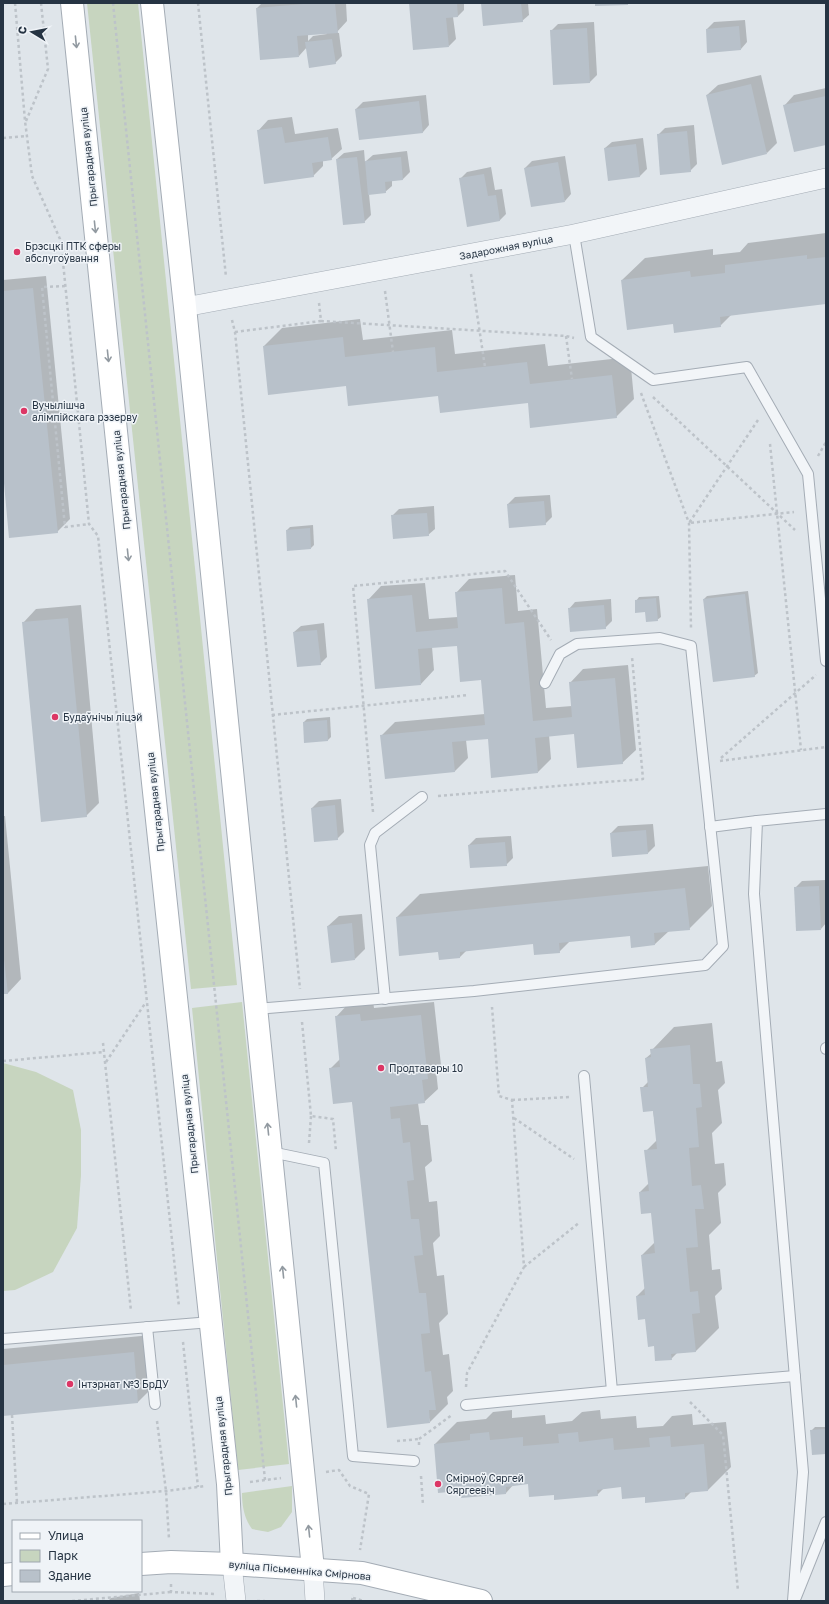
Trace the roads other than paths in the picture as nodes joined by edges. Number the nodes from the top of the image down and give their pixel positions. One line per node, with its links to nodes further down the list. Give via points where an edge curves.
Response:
1 (72, 3): 16 (street, Прыгарадная вуліца, one-way to 16)
2 (152, 3): 5 (street)
3 (826, 178): 4 (street, Задарожная вуліца)
4 (574, 234): 5 (street, Задарожная вуліца); 6 (lane, via 591,338 653,380 747,367 808,474)
5 (185, 307): 13 (street)
6 (826, 661)
7 (546, 683): 11 (lane, via 560,654 577,644 660,638 691,646)
8 (422, 797): 12 (lane, via 375,833 370,845)
9 (826, 814): 10 (lane)
10 (757, 821): 11 (lane); 19 (lane, via 754,894)
11 (710, 827): 12 (lane, via 722,946 705,965)
12 (385, 999): 13 (lane)
13 (256, 1009): 15 (street, one-way to 13)
14 (584, 1076): 20 (lane)
15 (271, 1152): 23 (lane, via 324,1163 353,1456); 27 (street, one-way to 15)
16 (210, 1322): 17 (lane); 26 (street, Прыгарадная вуліца, via 228,1484)
17 (147, 1327): 18 (lane); 21 (lane)
18 (3, 1339)
19 (795, 1376): 20 (lane); 31 (lane, via 803,1472)
20 (612, 1391): 22 (lane)
21 (155, 1404)
22 (466, 1405)
23 (418, 1465)
24 (826, 1522): 31 (lane)
25 (142, 1564): 26 (street, вуліца Пісьменніка Смірнова)
26 (232, 1564): 27 (street, вуліца Пісьменніка Смірнова); 28 (street, Прыгарадная вуліца)
27 (313, 1569): 29 (street); 30 (street, вуліца Пісьменніка Смірнова, via 362,1573)
28 (236, 1600)
29 (315, 1601)
30 (481, 1601)
31 (794, 1601)

